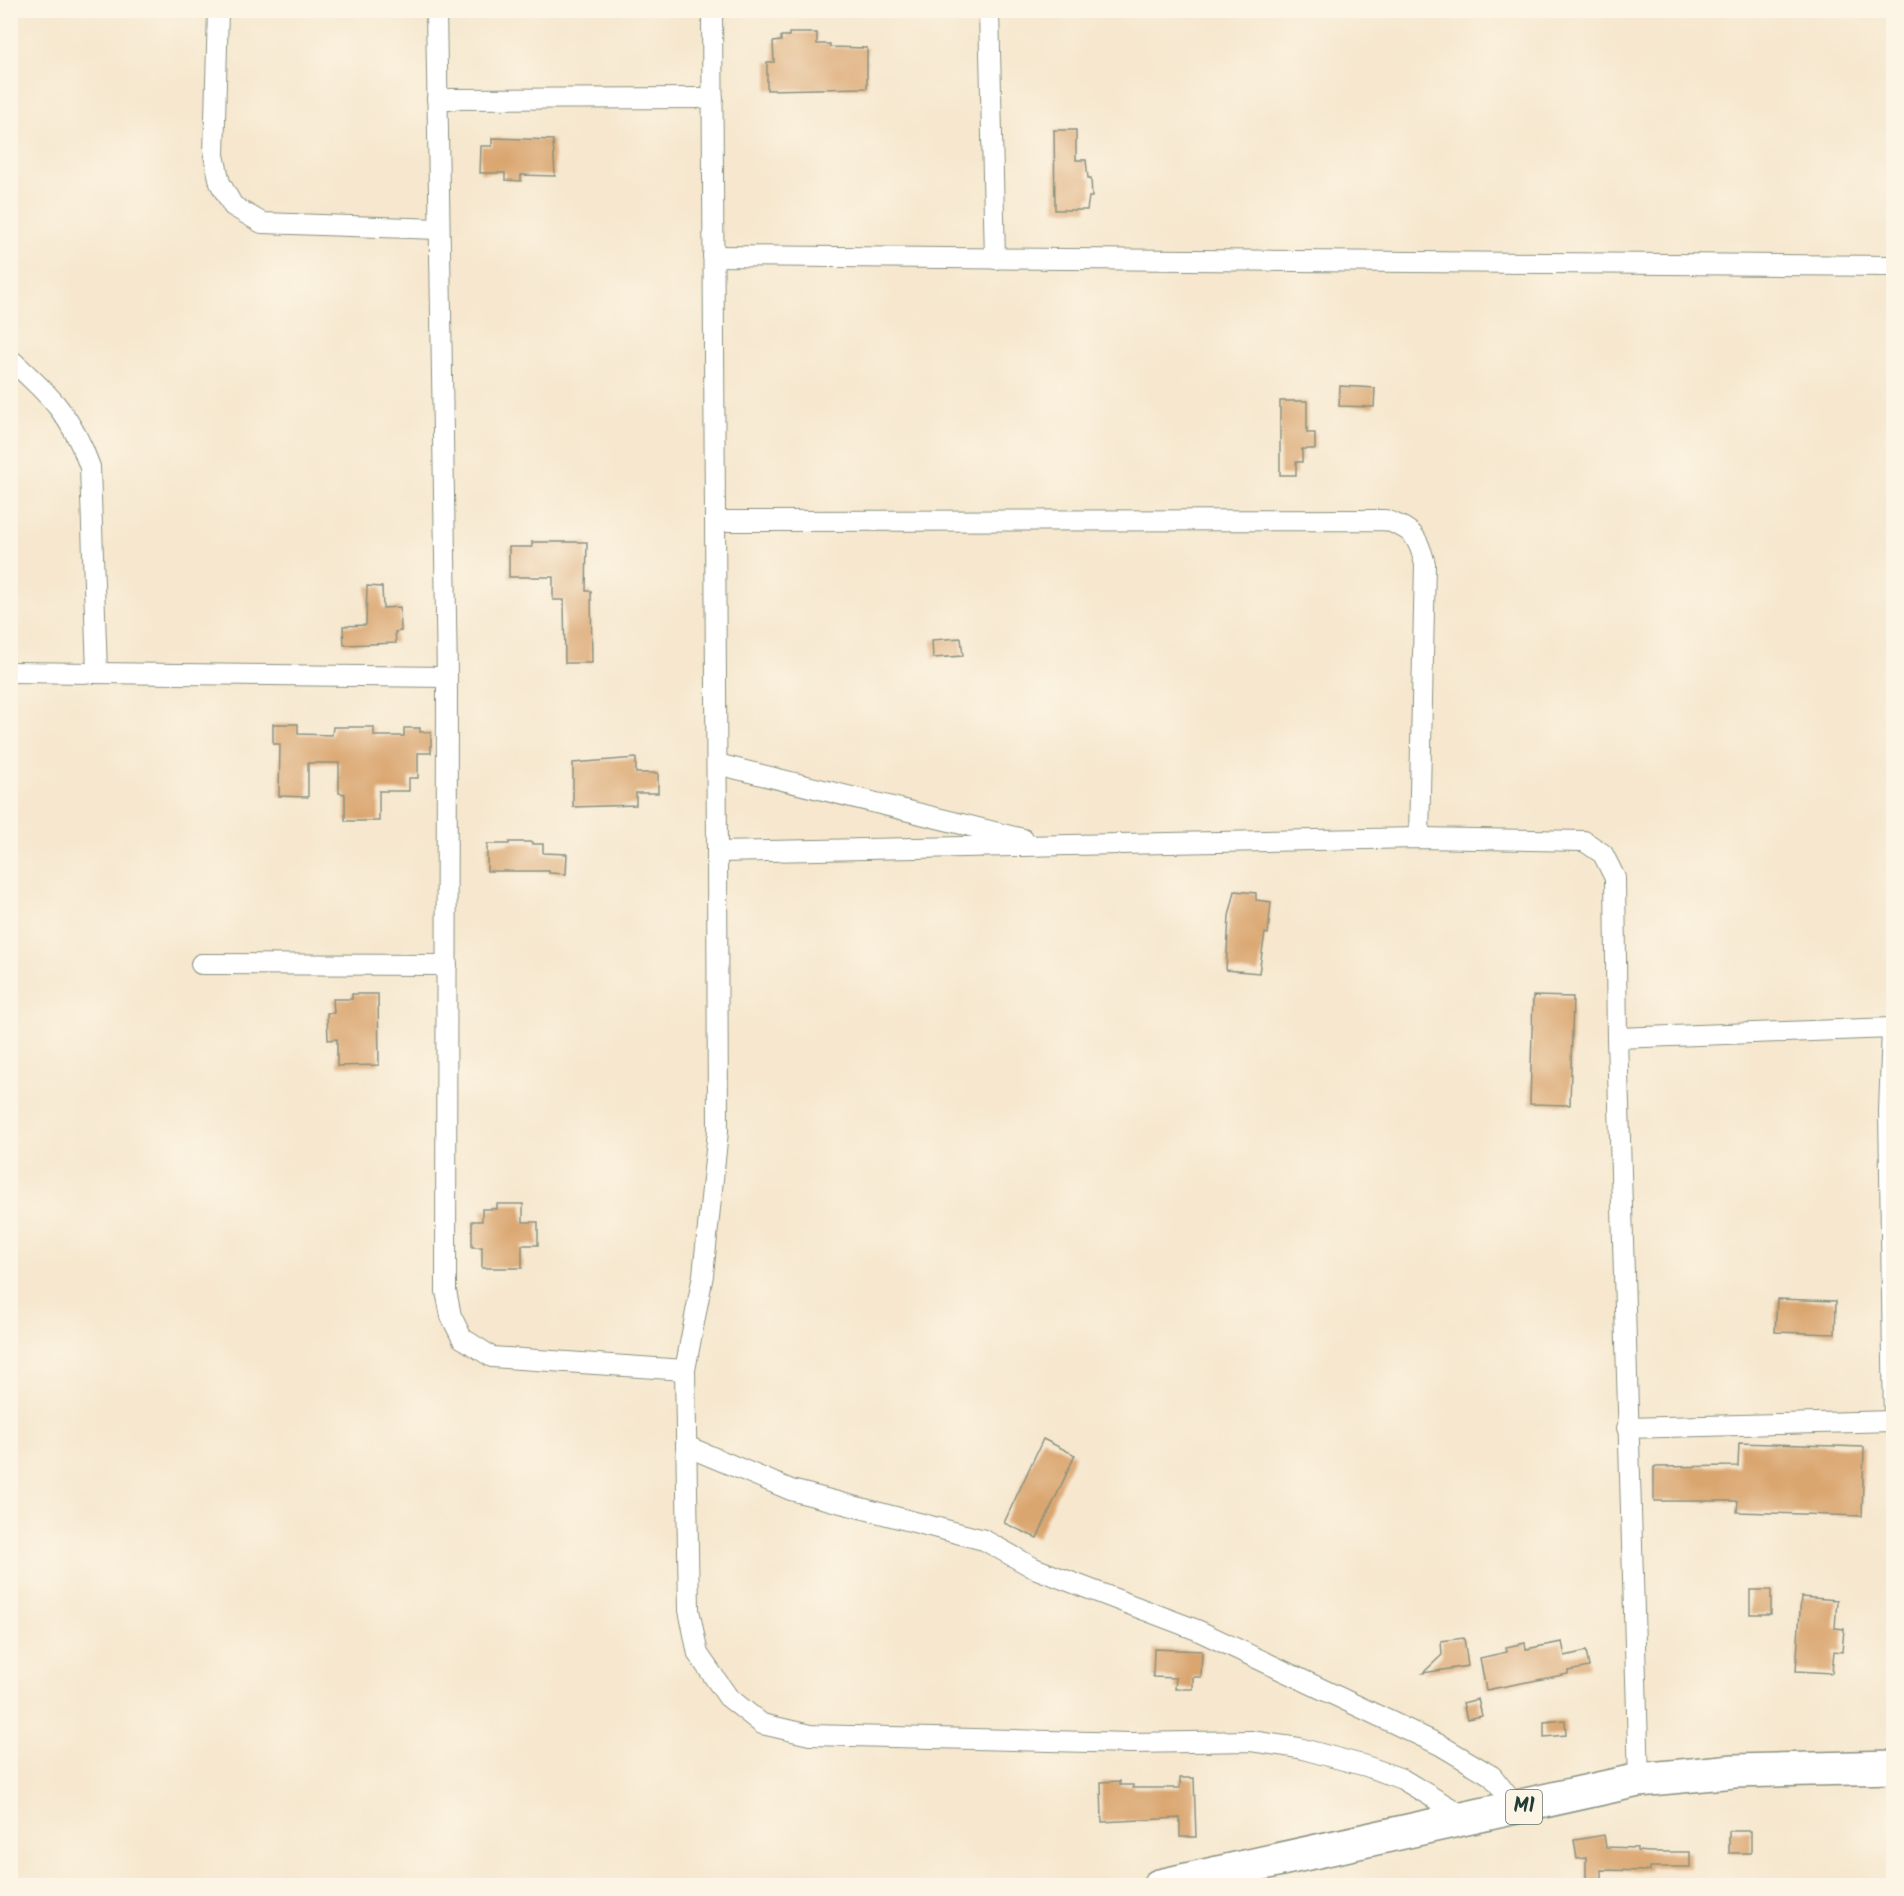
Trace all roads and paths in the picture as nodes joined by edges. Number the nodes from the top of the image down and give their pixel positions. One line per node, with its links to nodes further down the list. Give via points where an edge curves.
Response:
1 (218, 10): 7 (street, via 214,155 220,183 234,206 262,223)
2 (436, 10): 6 (street)
3 (712, 10): 5 (street)
4 (989, 10): 9 (street)
5 (712, 98): 6 (street); 8 (street)
6 (437, 99): 7 (street)
7 (439, 229): 15 (street)
8 (714, 256): 9 (street); 12 (street)
9 (995, 259): 10 (street)
10 (1892, 270)
11 (10, 358): 14 (street, via 54,399 79,435 90,468)
12 (716, 521): 16 (street); 17 (street, via 1385,520 1404,526 1419,541 1425,564)
13 (10, 672): 14 (street)
14 (97, 673): 15 (street)
15 (447, 677): 21 (street)
16 (717, 764): 18 (street); 19 (street)
17 (1419, 838): 18 (street); 22 (street, via 1584,841 1603,854 1616,878)
18 (1050, 846): 19 (street)
19 (717, 852): 24 (street, via 718,1131 704,1275)
20 (201, 964): 21 (street)
21 (447, 964): 24 (street, via 446,1291 451,1316 462,1338 492,1357 507,1360)
22 (1617, 1038): 23 (street, via 1892,1028); 26 (street)
23 (1891, 1111): 25 (street)
24 (686, 1370): 27 (street)
25 (1893, 1421): 26 (street)
26 (1627, 1428): 29 (street)
27 (686, 1446): 30 (street, via 791,1490 984,1540 1034,1568 1197,1630 1440,1745 1492,1776); 31 (street, via 689,1611 698,1654 728,1697 762,1724 810,1735 1131,1743 1251,1741 1299,1748 1366,1766 1402,1779)
28 (1893, 1767): 29 (highway, M1, via 1734,1771)
29 (1639, 1780): 30 (highway, M1)
30 (1517, 1808): 31 (highway, M1)
31 (1468, 1819): 32 (highway, M1)
32 (1159, 1886)

